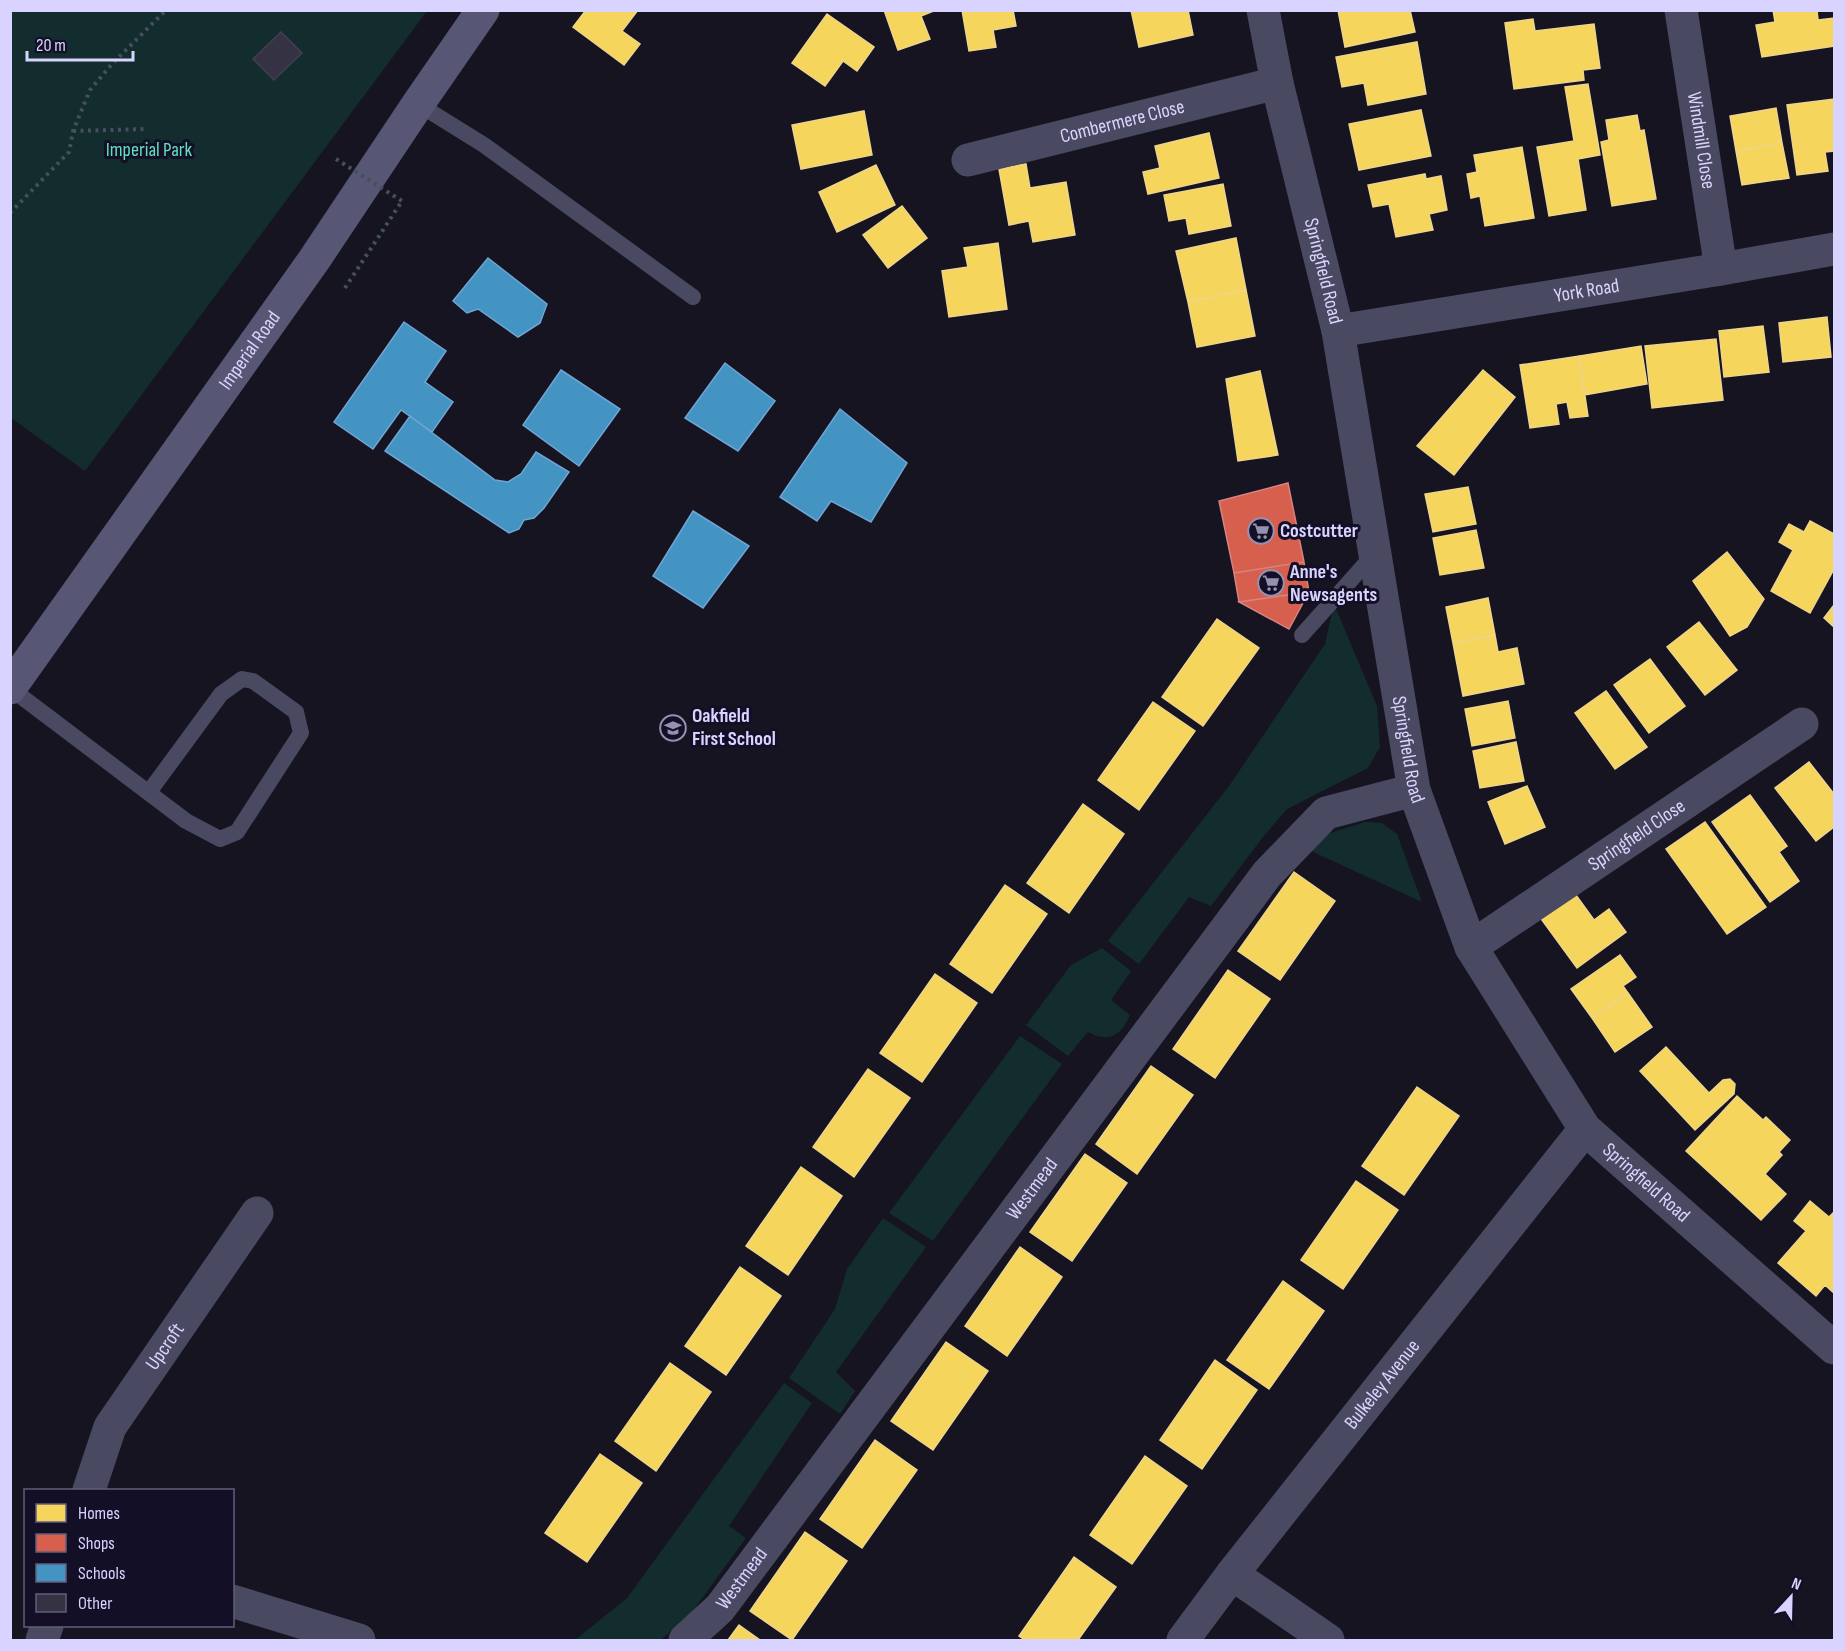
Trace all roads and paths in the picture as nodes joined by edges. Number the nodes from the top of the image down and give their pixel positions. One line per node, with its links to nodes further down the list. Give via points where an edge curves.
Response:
1 (166, 10): 8 (path, via 90,90)
2 (483, 10): 6 (main road, Imperial Road)
3 (1263, 10): 5 (street, Springfield Road)
4 (1681, 10): 13 (street, Windmill Close)
5 (1277, 83): 10 (street, Combermere Close); 16 (street, Springfield Road)
6 (418, 104): 15 (lane, via 484,145); 19 (main road, Imperial Road, via 314,260)
7 (146, 129): 8 (path)
8 (73, 131): 11 (path, via 69,152)
9 (336, 159): 14 (path, bridge, via 402,201)
10 (968, 160)
11 (10, 213)
12 (1834, 249): 13 (street, York Road)
13 (1721, 269): 16 (street, York Road)
14 (345, 288)
15 (693, 297)
16 (1338, 331): 17 (street, Springfield Road)
17 (1375, 552): 18 (lane); 21 (street, Springfield Road)
18 (1302, 635)
19 (10, 688): 22 (lane)
20 (1802, 724): 23 (street, Springfield Close)
21 (1414, 790): 23 (street, Springfield Road); 31 (street, Westmead, via 1326,813 1267,874 720,1608)
22 (149, 792): 22 (lane, via 186,821 220,839 237,832 301,733 296,712 253,681 242,679 221,694)
23 (1472, 947): 24 (street, Springfield Road)
24 (1585, 1129): 26 (street, Springfield Road); 28 (street, Bulkeley Avenue)
25 (257, 1213): 27 (street, Upcroft, via 110,1427)
26 (1834, 1348)
27 (90, 1489)
28 (1232, 1574): 32 (street, Bulkeley Avenue); 33 (street)
29 (234, 1602): 30 (street)
30 (359, 1641)
31 (685, 1641)
32 (1183, 1641)
33 (1328, 1641)

